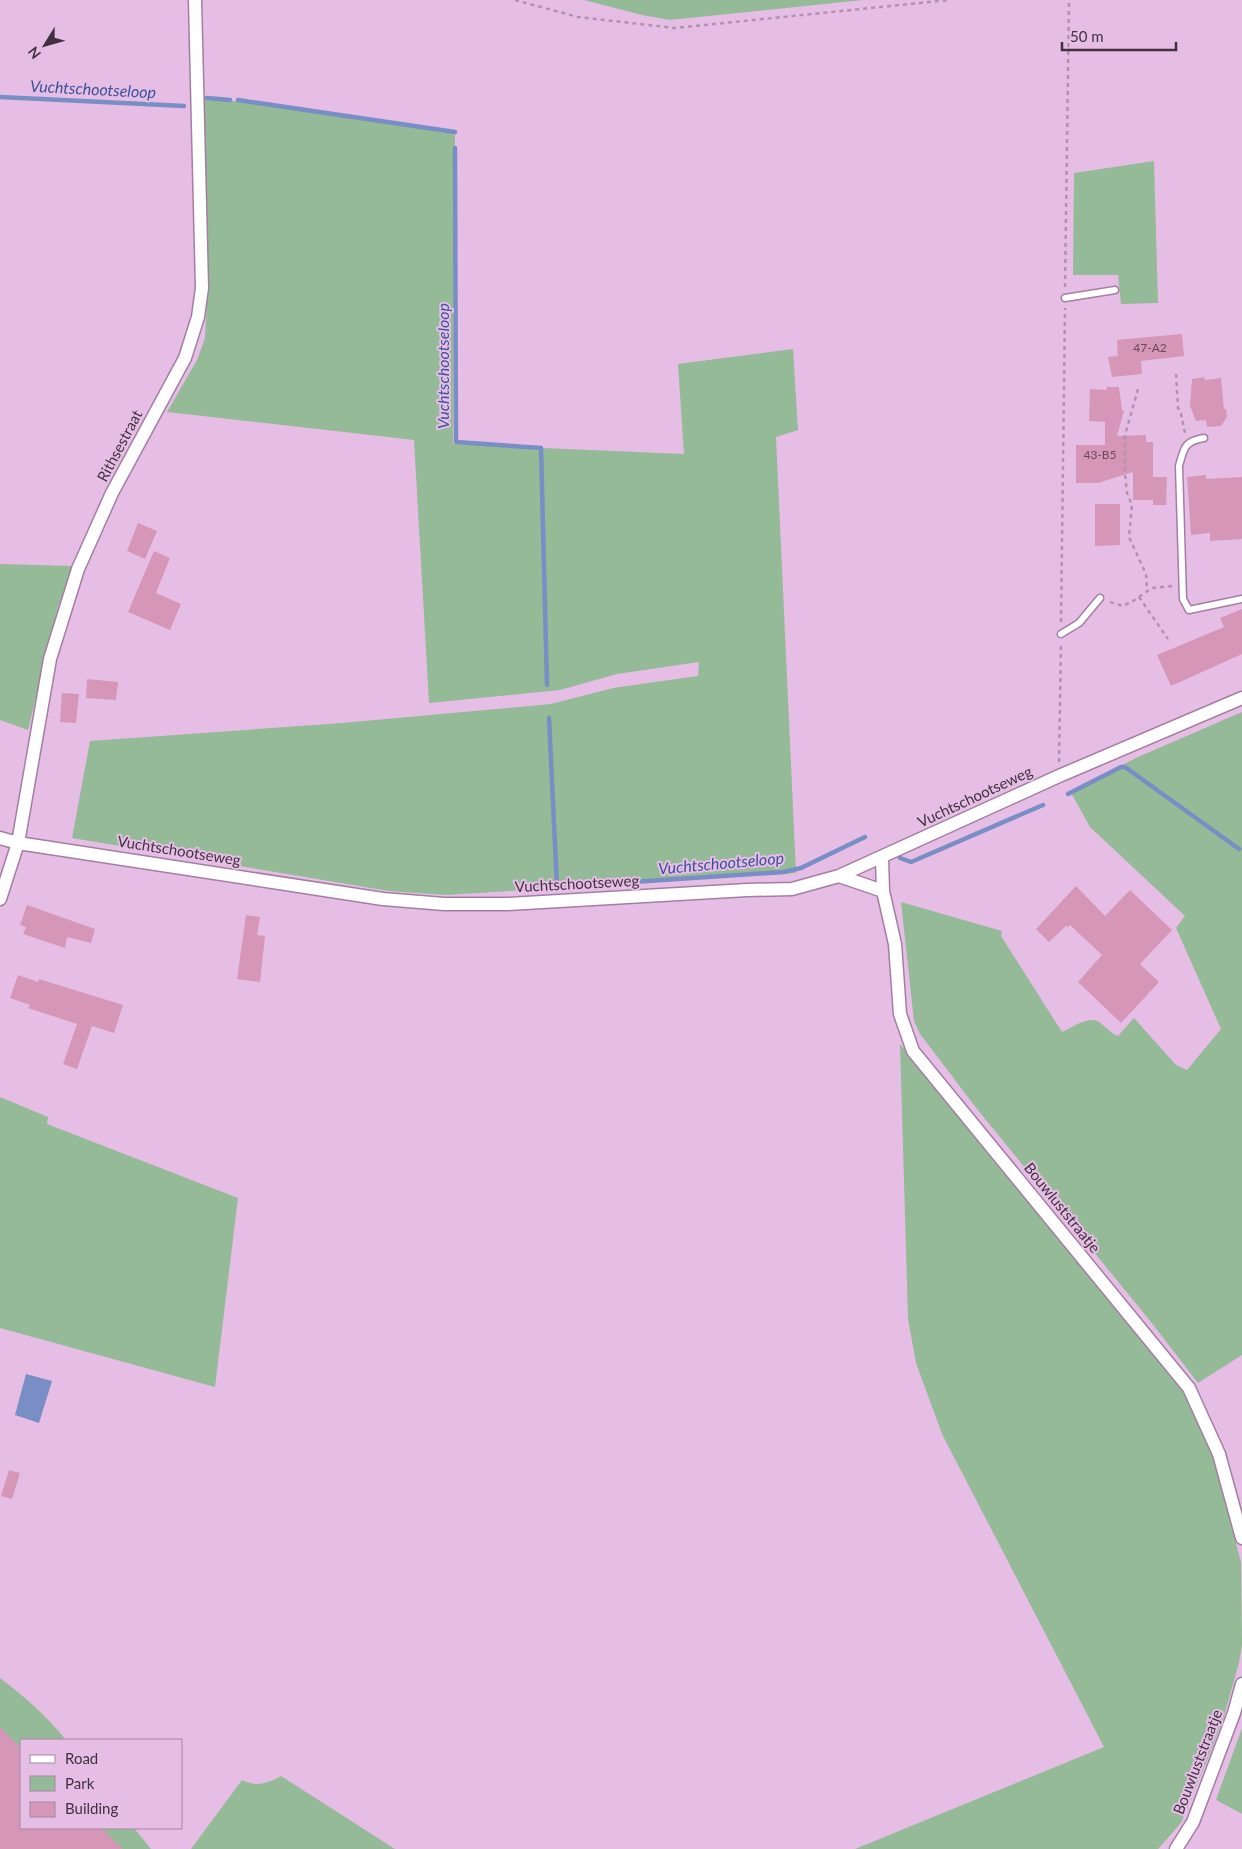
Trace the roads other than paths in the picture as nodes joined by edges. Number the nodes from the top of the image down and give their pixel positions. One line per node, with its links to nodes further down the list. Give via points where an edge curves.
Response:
1 (194, 0): 10 (street, Rithsestraat, via 202,288 198,317 185,358 112,493 78,569 50,659)
2 (1115, 290): 3 (lane)
3 (1065, 298)
4 (1204, 438): 6 (lane, via 1186,445 1179,466 1183,598 1190,610)
5 (1100, 598): 7 (lane, via 1079,623)
6 (1242, 599)
7 (1061, 634)
8 (1242, 698): 11 (street, Vuchtschootseweg, via 1059,776)
9 (0, 838): 10 (street, Vuchtschootseweg)
10 (18, 843): 12 (street, Vuchtschootseweg, via 383,899 444,904 508,904 792,890); 14 (street, Rithsestraat)
11 (882, 858): 12 (street, Vuchtschootseweg); 13 (street, Bouwluststraatje)
12 (839, 876): 13 (street)
13 (883, 891): 15 (street, Bouwluststraatje, via 895,944 900,1014 913,1051 1188,1388 1219,1454)
14 (0, 899)
15 (1242, 1538)
16 (1242, 1684): 17 (street, Bouwluststraatje, via 1193,1822)
17 (1176, 1849)

